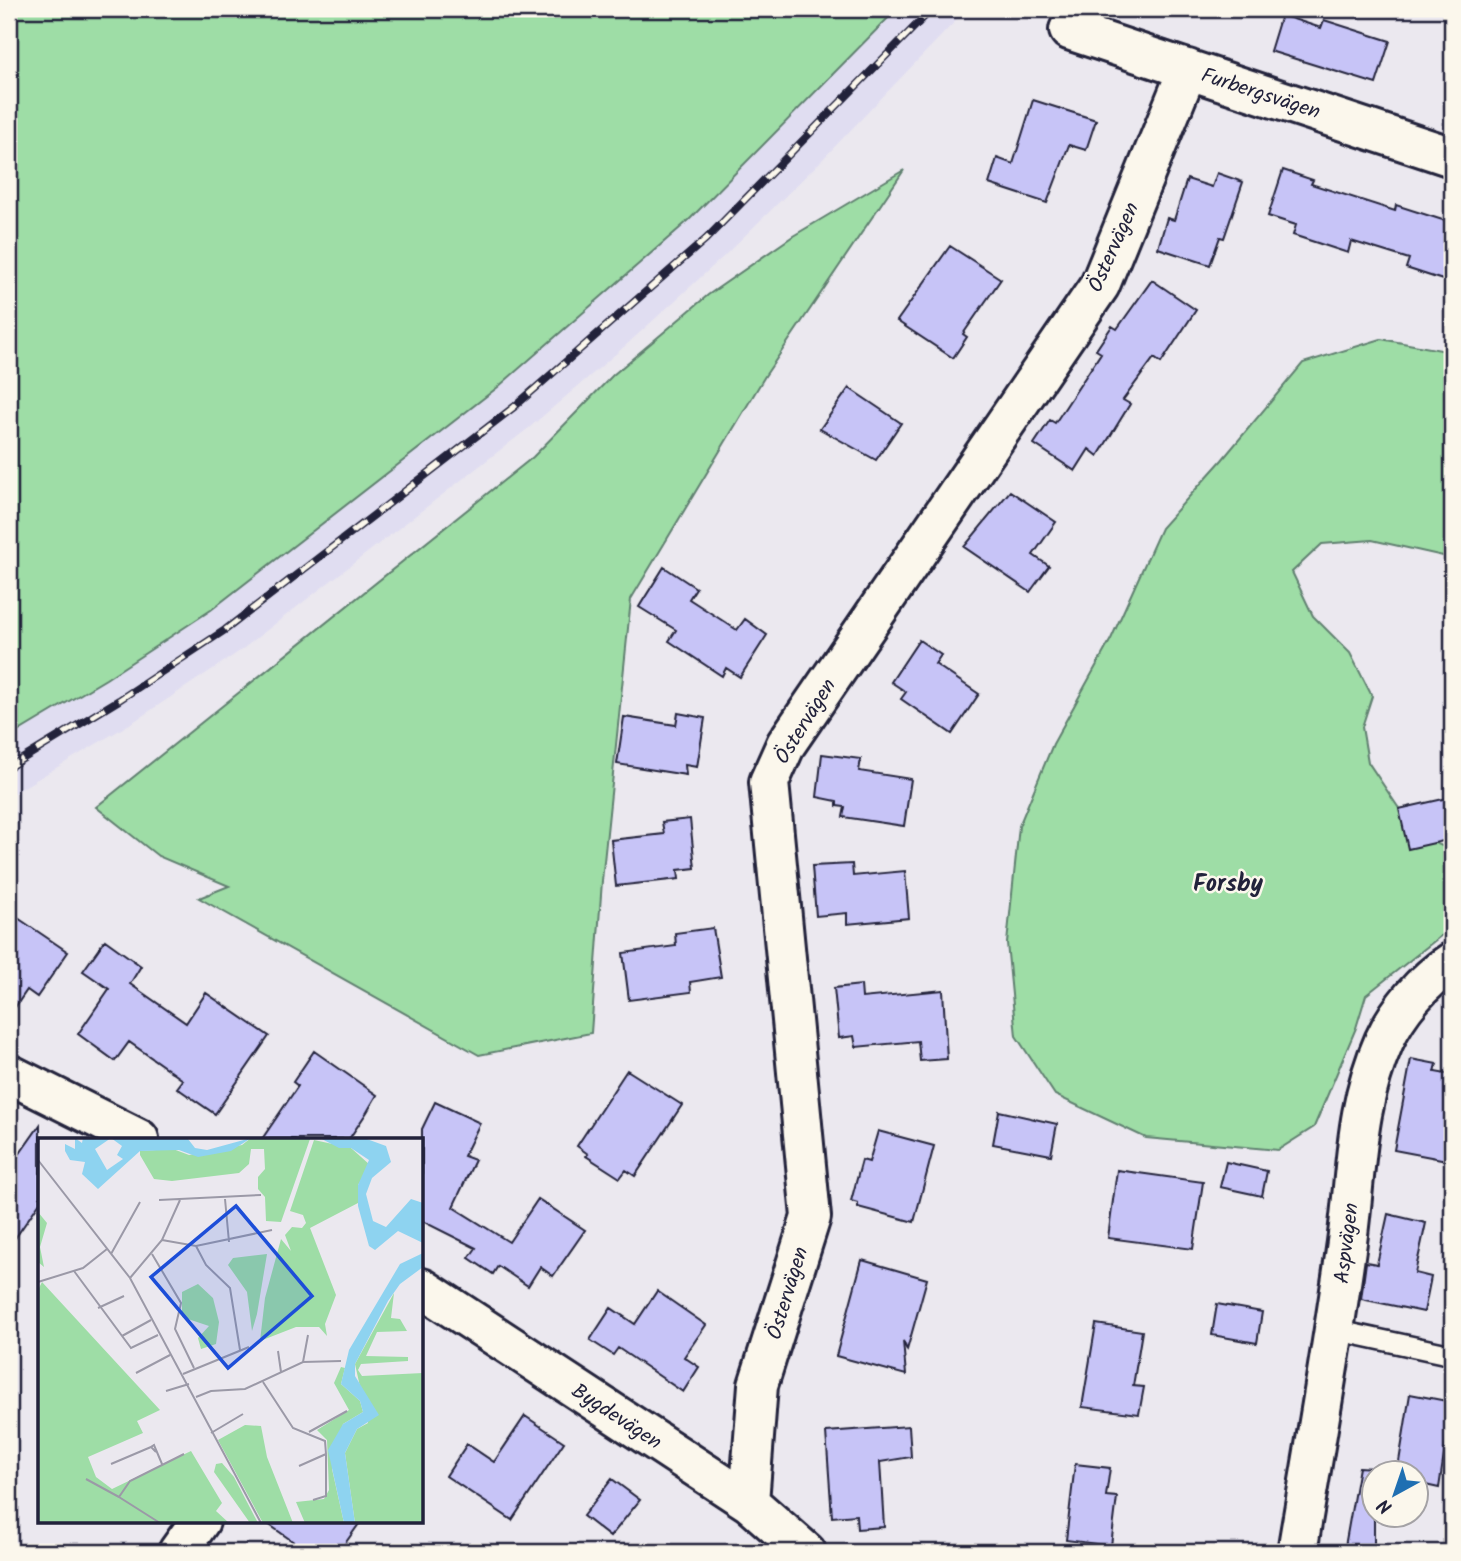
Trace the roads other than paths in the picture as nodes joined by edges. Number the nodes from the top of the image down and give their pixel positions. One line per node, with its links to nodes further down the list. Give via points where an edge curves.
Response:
1 (1069, 30): 2 (street, Furbergsvägen)
2 (1188, 69): 3 (street, Furbergsvägen); 10 (street, Östervägen, via 1100,285 786,744 769,782 811,1217 758,1385)
3 (1452, 157)
4 (1452, 962): 8 (street, Aspvägen, via 1419,990 1396,1019 1374,1069 1358,1121)
5 (9, 1074): 6 (street)
6 (137, 1138)
7 (424, 1289): 10 (street, Bygdevägen)
8 (1335, 1330): 9 (lane); 14 (street, Aspvägen)
9 (1452, 1356)
10 (749, 1502): 13 (street, Bygdevägen)
11 (199, 1522): 12 (street)
12 (178, 1552)
13 (806, 1552)
14 (1297, 1552)

